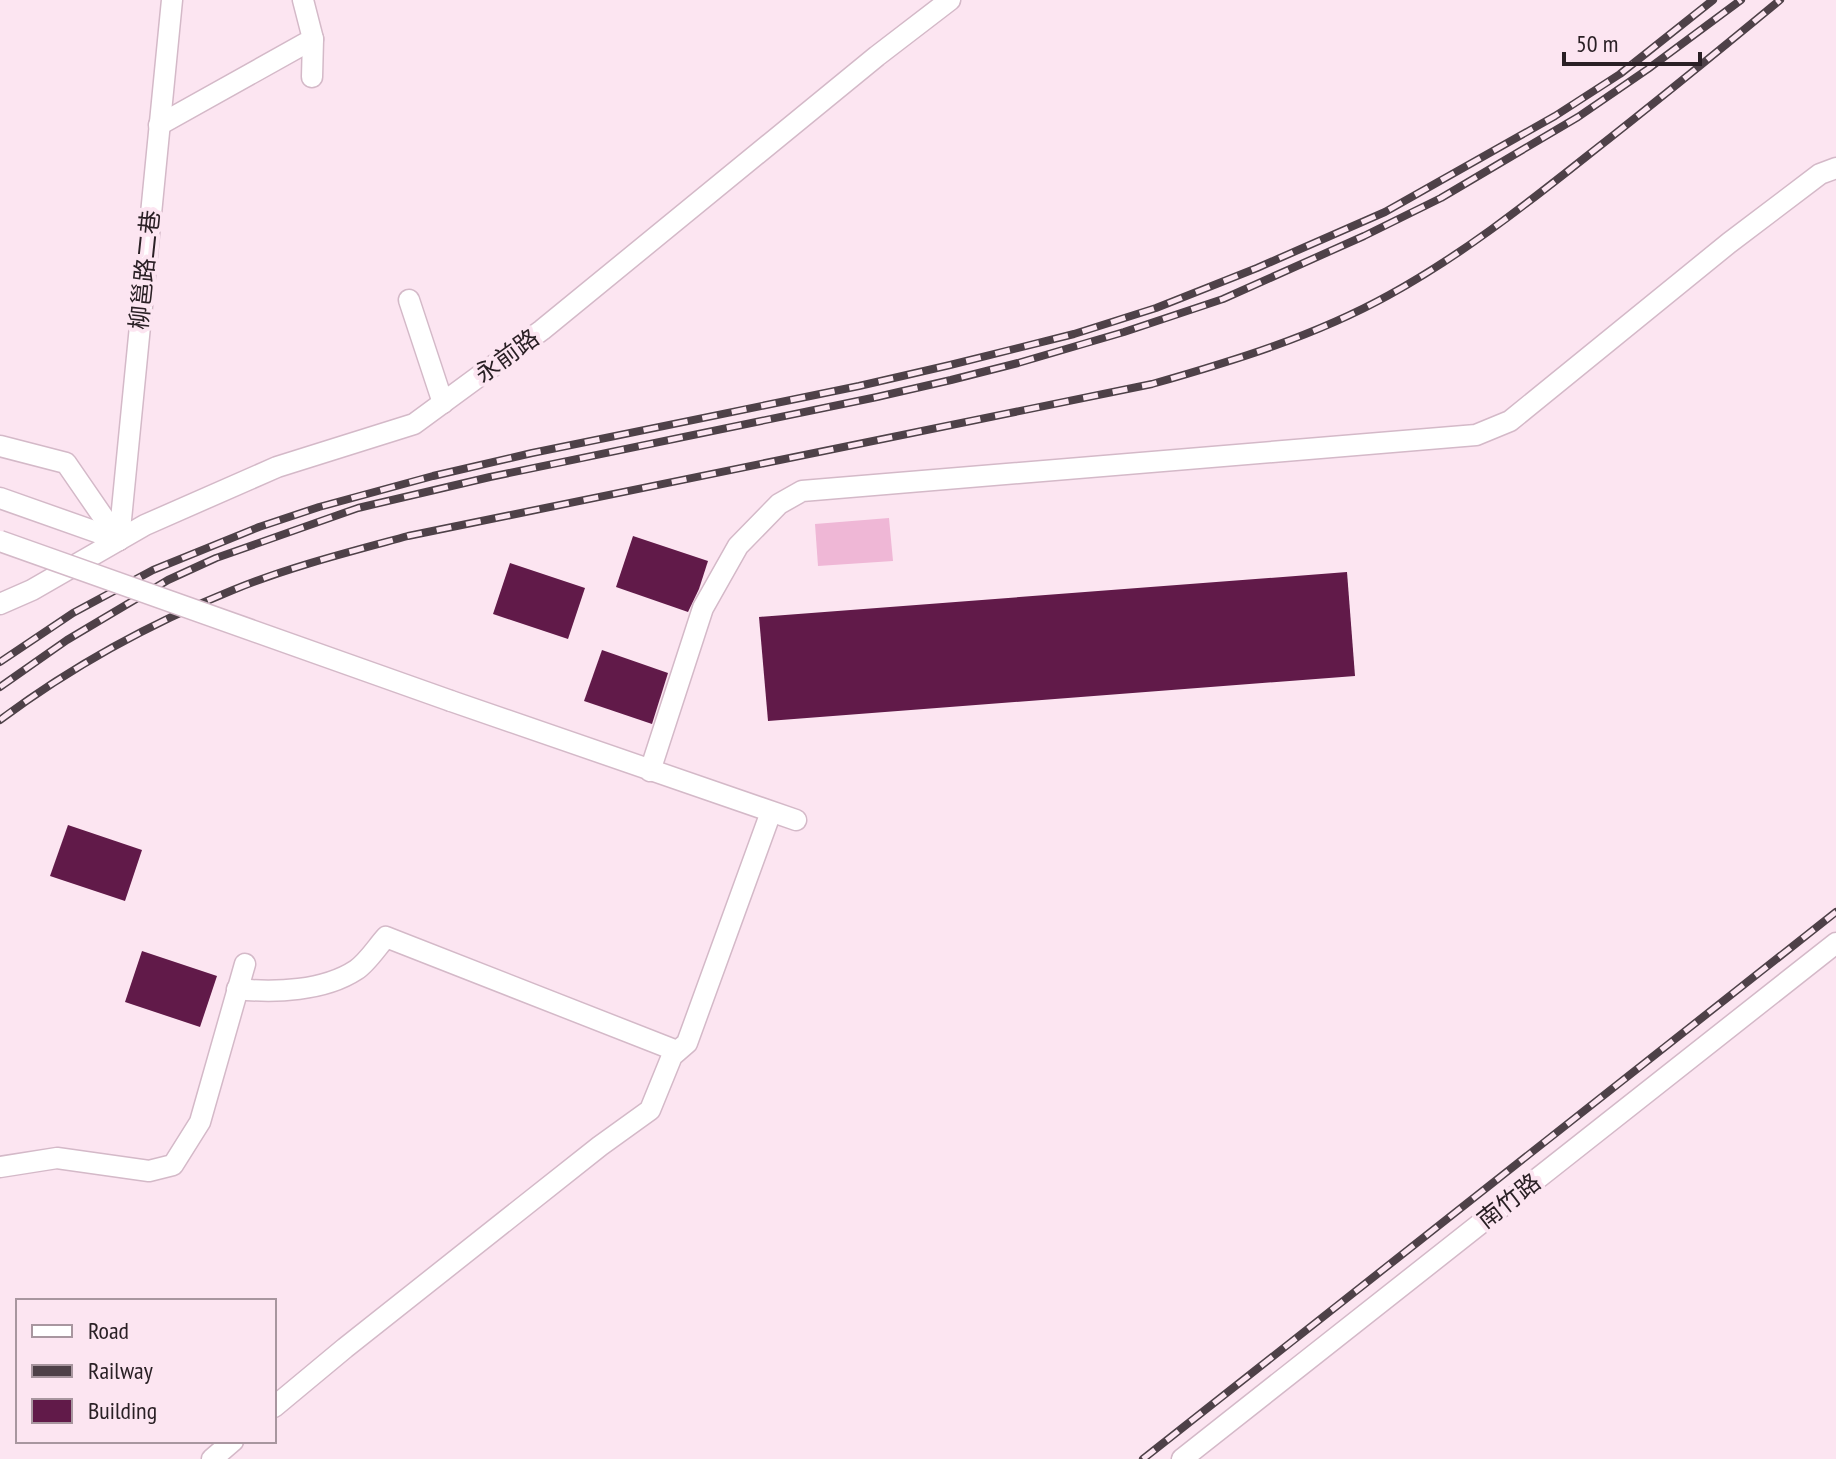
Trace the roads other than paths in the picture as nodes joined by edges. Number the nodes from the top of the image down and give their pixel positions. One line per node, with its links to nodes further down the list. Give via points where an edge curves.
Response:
1 (172, 0): 6 (street, 柳邕路二巷)
2 (303, 0): 4 (street)
3 (950, 0): 9 (street, 永前路, via 542,330)
4 (313, 39): 5 (street); 6 (street)
5 (312, 77)
6 (159, 125): 12 (street, 柳邕路二巷)
7 (1836, 168): 15 (street, via 1820,174 1729,243 1510,421 1476,435 802,491 779,504 738,546 703,608)
8 (409, 300): 9 (street)
9 (443, 403): 12 (street, 永前路, via 414,424 277,467)
10 (0, 446): 12 (street, via 66,463)
11 (0, 498): 12 (street)
12 (119, 540): 14 (street, 永前路)
13 (0, 541): 15 (street, bridge)
14 (0, 604)
15 (650, 771): 16 (street)
16 (771, 812): 17 (street); 21 (street, via 687,1043)
17 (796, 820)
18 (1836, 943): 26 (street, 南竹路)
19 (245, 964): 20 (street)
20 (237, 989): 21 (street, via 320,986 357,970 386,937); 22 (street, via 200,1122 173,1165 149,1171 57,1158)
21 (677, 1051): 23 (street, via 650,1110)
22 (0, 1167)
23 (276, 1405)
24 (231, 1443): 25 (street)
25 (212, 1459)
26 (1182, 1459)

